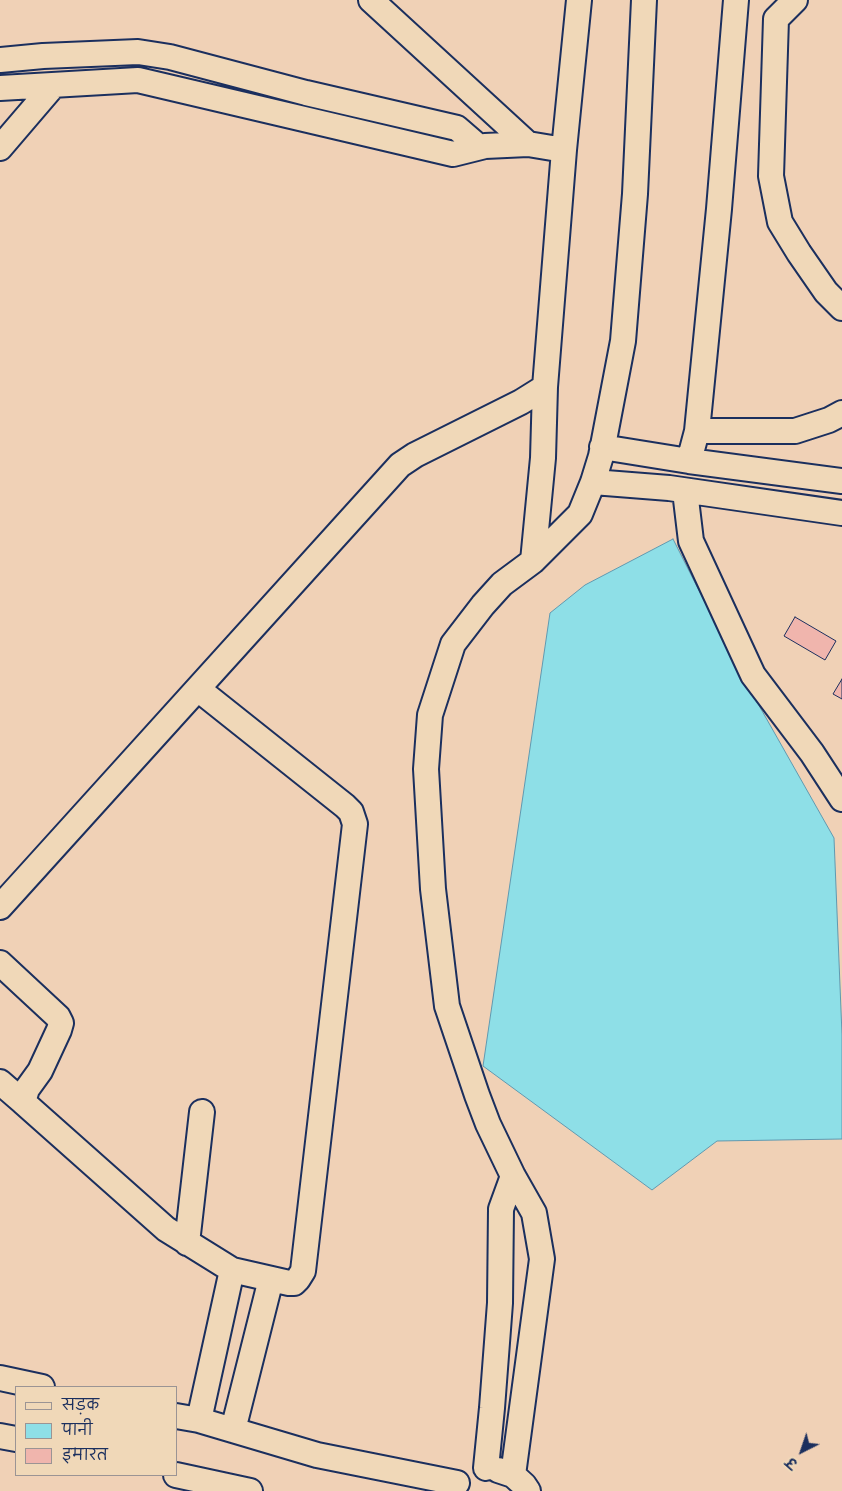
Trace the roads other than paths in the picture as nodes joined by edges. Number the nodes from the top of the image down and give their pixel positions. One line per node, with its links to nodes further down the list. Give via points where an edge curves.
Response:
1 (370, 0): 9 (street)
2 (579, 0): 12 (street)
3 (644, 0): 17 (street, via 635,194 623,342)
4 (736, 0): 16 (street)
5 (795, 0): 13 (street, via 776,19 771,176 780,222 826,292)
6 (0, 60): 10 (street, via 138,52 154,54 457,128)
7 (53, 86): 8 (street); 10 (street, via 138,80 453,154); 11 (street)
8 (0, 88)
9 (528, 144): 10 (street); 12 (street)
10 (479, 147)
11 (0, 148)
12 (564, 150): 14 (street)
13 (842, 308)
14 (545, 387): 23 (street, via 543,458); 24 (street, via 400,465)
15 (842, 413): 16 (street, via 795,431)
16 (697, 431): 18 (street)
17 (602, 448): 18 (street); 20 (street)
18 (689, 462): 19 (street)
19 (842, 481)
20 (593, 482): 21 (street); 23 (street, via 580,514)
21 (685, 491): 22 (street); 25 (street, via 691,541 753,675 812,753)
22 (842, 513)
23 (533, 561): 31 (street, via 502,584 453,644 430,715 426,768 434,889 447,1006 488,1124)
24 (198, 689): 26 (street); 34 (street, via 345,806 355,824 302,1271 294,1282)
25 (842, 800)
26 (0, 907)
27 (0, 963): 29 (street, via 58,1017 60,1023 40,1071 27,1089)
28 (0, 1082): 29 (street)
29 (24, 1102): 32 (street, via 166,1229)
30 (202, 1112): 32 (street)
31 (513, 1176): 42 (street, via 501,1209 500,1303); 44 (street, via 534,1213 542,1259)
32 (187, 1243): 33 (street)
33 (232, 1270): 34 (street); 38 (street)
34 (271, 1279): 39 (street)
35 (0, 1378): 36 (street)
36 (37, 1386)
37 (178, 1416): 38 (street)
38 (199, 1420): 39 (street)
39 (233, 1430): 45 (street, via 317,1455)
40 (0, 1436): 41 (street)
41 (15, 1439)
42 (486, 1468): 44 (street, via 504,1470); 45 (street, via 475,1470)
43 (178, 1475): 46 (street)
44 (521, 1483)
45 (454, 1487)
46 (250, 1491)

